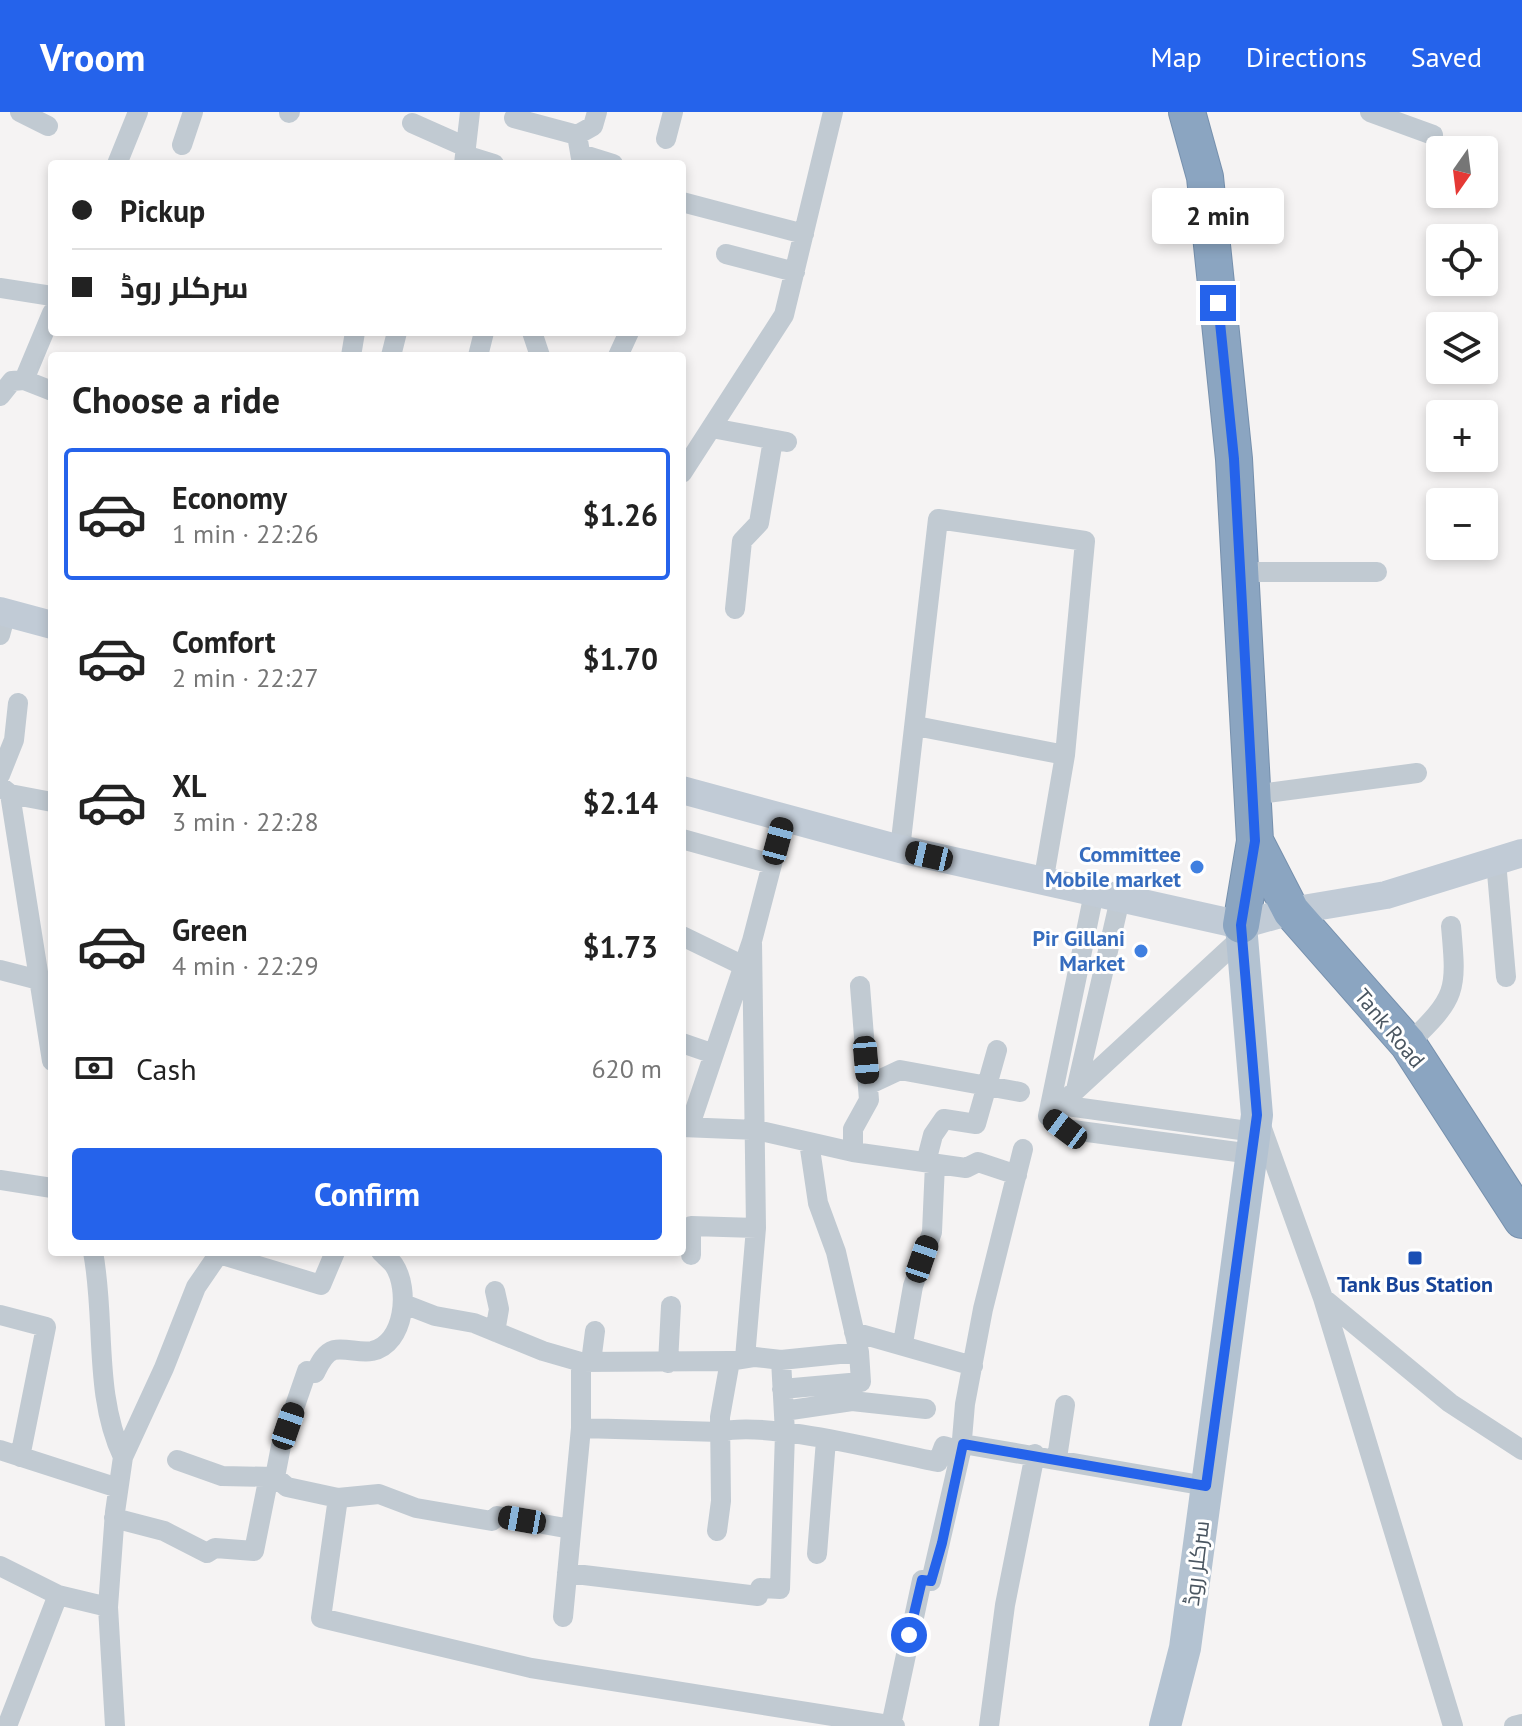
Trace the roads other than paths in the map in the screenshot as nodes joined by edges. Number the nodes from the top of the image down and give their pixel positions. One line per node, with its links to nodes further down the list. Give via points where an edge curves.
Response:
1 (20, 112): 12 (street)
2 (138, 112): 18 (street)
3 (193, 112): 15 (street)
4 (470, 112): 17 (street)
5 (597, 112): 16 (street)
6 (673, 112): 14 (street)
7 (833, 112): 21 (street)
8 (1187, 112): 33 (highway, سرکلر روڈ, via 1205,177)
9 (1370, 112): 13 (street)
10 (514, 118): 16 (street)
11 (412, 123): 17 (street)
12 (48, 126)
13 (1433, 135)
14 (666, 139)
15 (182, 145)
16 (580, 151): 19 (street)
17 (465, 156)
18 (120, 160)
19 (603, 160)
20 (686, 203): 21 (street)
21 (804, 234): 23 (street)
22 (726, 254): 23 (street)
23 (795, 272): 30 (street, via 784,315)
24 (0, 288): 25 (street)
25 (48, 295)
26 (48, 323): 27 (street)
27 (24, 380): 28 (street); 29 (street, via 12,381)
28 (48, 389)
29 (0, 396)
30 (709, 433): 31 (street); 32 (street); 35 (street, via 780,441 759,523 742,541)
31 (686, 436)
32 (686, 467)
33 (1240, 572): 34 (street); 45 (highway, سرکلر روڈ)
34 (1377, 572)
35 (735, 609)
36 (2, 620): 37 (main road)
37 (48, 625)
38 (12, 710): 42 (street, via 14,740)
39 (916, 726): 40 (street); 40 (street, via 938,519 1085,541); 50 (street)
40 (1065, 755): 53 (street)
41 (1417, 773): 45 (street)
42 (0, 775)
43 (5, 790): 46 (street); 63 (street)
44 (686, 791): 47 (main road)
45 (1252, 795): 49 (highway, سرکلر روڈ)
46 (48, 801)
47 (784, 818): 50 (main road); 52 (street)
48 (686, 840): 52 (street)
49 (1255, 841): 55 (highway, Tank Road); 57 (highway, سرکلر روڈ)
50 (900, 849): 53 (main road)
51 (1509, 857): 55 (main road, via 1386,895); 62 (street)
52 (772, 864): 59 (street)
53 (1043, 883): 54 (main road)
54 (1107, 896): 57 (main road); 72 (street); 74 (street)
55 (1291, 911): 57 (main road); 67 (highway, Tank Road)
56 (1451, 926): 67 (street, via 1456,980 1444,1010)
57 (1242, 931): 72 (street); 77 (main road, سرکلر روڈ)
58 (686, 938): 60 (street)
59 (752, 941): 60 (street); 76 (street)
60 (744, 966): 69 (street)
61 (0, 970): 63 (street)
62 (1506, 977)
63 (39, 980): 65 (street)
64 (860, 986): 70 (street)
65 (48, 1002)
66 (686, 1044): 69 (street)
67 (1408, 1044): 85 (highway, Tank Road)
68 (997, 1050): 71 (street)
69 (714, 1054): 75 (street)
70 (868, 1085): 71 (street, via 900,1070); 80 (street, via 869,1100 853,1129)
71 (988, 1087): 73 (street); 81 (street, via 976,1124 944,1119 933,1135)
72 (1076, 1090): 74 (street)
73 (1020, 1092)
74 (1054, 1110): 77 (street)
75 (686, 1126): 76 (street)
76 (757, 1130): 78 (street); 86 (street)
77 (1255, 1134): 94 (street); 125 (main road, سرکلر روڈ)
78 (809, 1142): 80 (street); 100 (street, via 818,1203 836,1252)
79 (1023, 1149): 82 (street)
80 (853, 1152): 81 (street)
81 (931, 1163): 82 (street, via 966,1168 978,1162); 101 (street, via 932,1232 913,1286)
82 (1017, 1175): 107 (street)
83 (0, 1180): 84 (street)
84 (48, 1187)
85 (1522, 1220)
86 (756, 1228): 87 (street, via 691,1226); 103 (street)
87 (691, 1255)
88 (94, 1256): 121 (street, via 104,1375 113,1435)
89 (217, 1256): 121 (street, via 196,1287)
90 (229, 1256): 91 (street, via 321,1285)
91 (333, 1256)
92 (395, 1257): 95 (street)
93 (495, 1291): 99 (street)
94 (1323, 1298): 118 (street, via 1450,1403); 143 (street)
95 (404, 1304): 99 (street); 124 (street, via 389,1341 373,1351 334,1350 325,1354 315,1373 307,1371)
96 (671, 1306): 106 (street)
97 (0, 1315): 120 (street, via 46,1327)
98 (595, 1331): 105 (street)
99 (495, 1332): 105 (street)
100 (854, 1332): 101 (street); 102 (street)
101 (903, 1343): 107 (street)
102 (859, 1352): 104 (street); 108 (street, via 861,1382)
103 (737, 1360): 104 (street); 106 (street); 113 (street)
104 (781, 1360): 108 (street)
105 (586, 1362): 106 (street); 112 (street)
106 (668, 1363)
107 (973, 1366): 116 (street)
108 (782, 1389): 111 (street)
109 (1065, 1405): 122 (street)
110 (926, 1409): 111 (street, via 852,1401)
111 (784, 1411): 114 (street)
112 (581, 1428): 113 (street); 129 (street)
113 (720, 1432): 114 (street, via 734,1428); 130 (street)
114 (785, 1433): 115 (street); 133 (street, via 780,1589 760,1588 758,1596)
115 (826, 1440): 116 (street, via 938,1462 944,1446); 131 (street)
116 (962, 1448): 119 (street); 138 (street, via 942,1543 931,1581 922,1580 918,1592)
117 (0, 1450): 120 (street)
118 (1522, 1450)
119 (1035, 1454): 122 (street); 141 (street, via 1005,1605)
120 (20, 1457): 126 (street)
121 (123, 1457): 126 (street)
122 (1057, 1458): 125 (street)
123 (177, 1460): 124 (street, via 222,1476)
124 (275, 1477): 127 (street, via 287,1487); 128 (street, via 267,1486 254,1551 215,1548 207,1553 164,1531)
125 (1206, 1486): 142 (main road, سرکلر روڈ, via 1185,1648)
126 (118, 1488): 128 (street)
127 (338, 1498): 129 (street, via 379,1494 416,1508); 138 (street, via 321,1618 531,1668)
128 (114, 1518): 135 (street)
129 (571, 1529): 133 (street)
130 (717, 1531)
131 (817, 1554)
132 (0, 1566): 134 (street)
133 (567, 1573): 136 (street)
134 (58, 1595): 135 (street); 139 (street)
135 (108, 1607): 140 (street)
136 (563, 1617)
137 (1522, 1724): 144 (street)
138 (886, 1725)
139 (7, 1726)
140 (115, 1726)
141 (989, 1726)
142 (1165, 1726)
143 (1453, 1726)
144 (1514, 1726)

